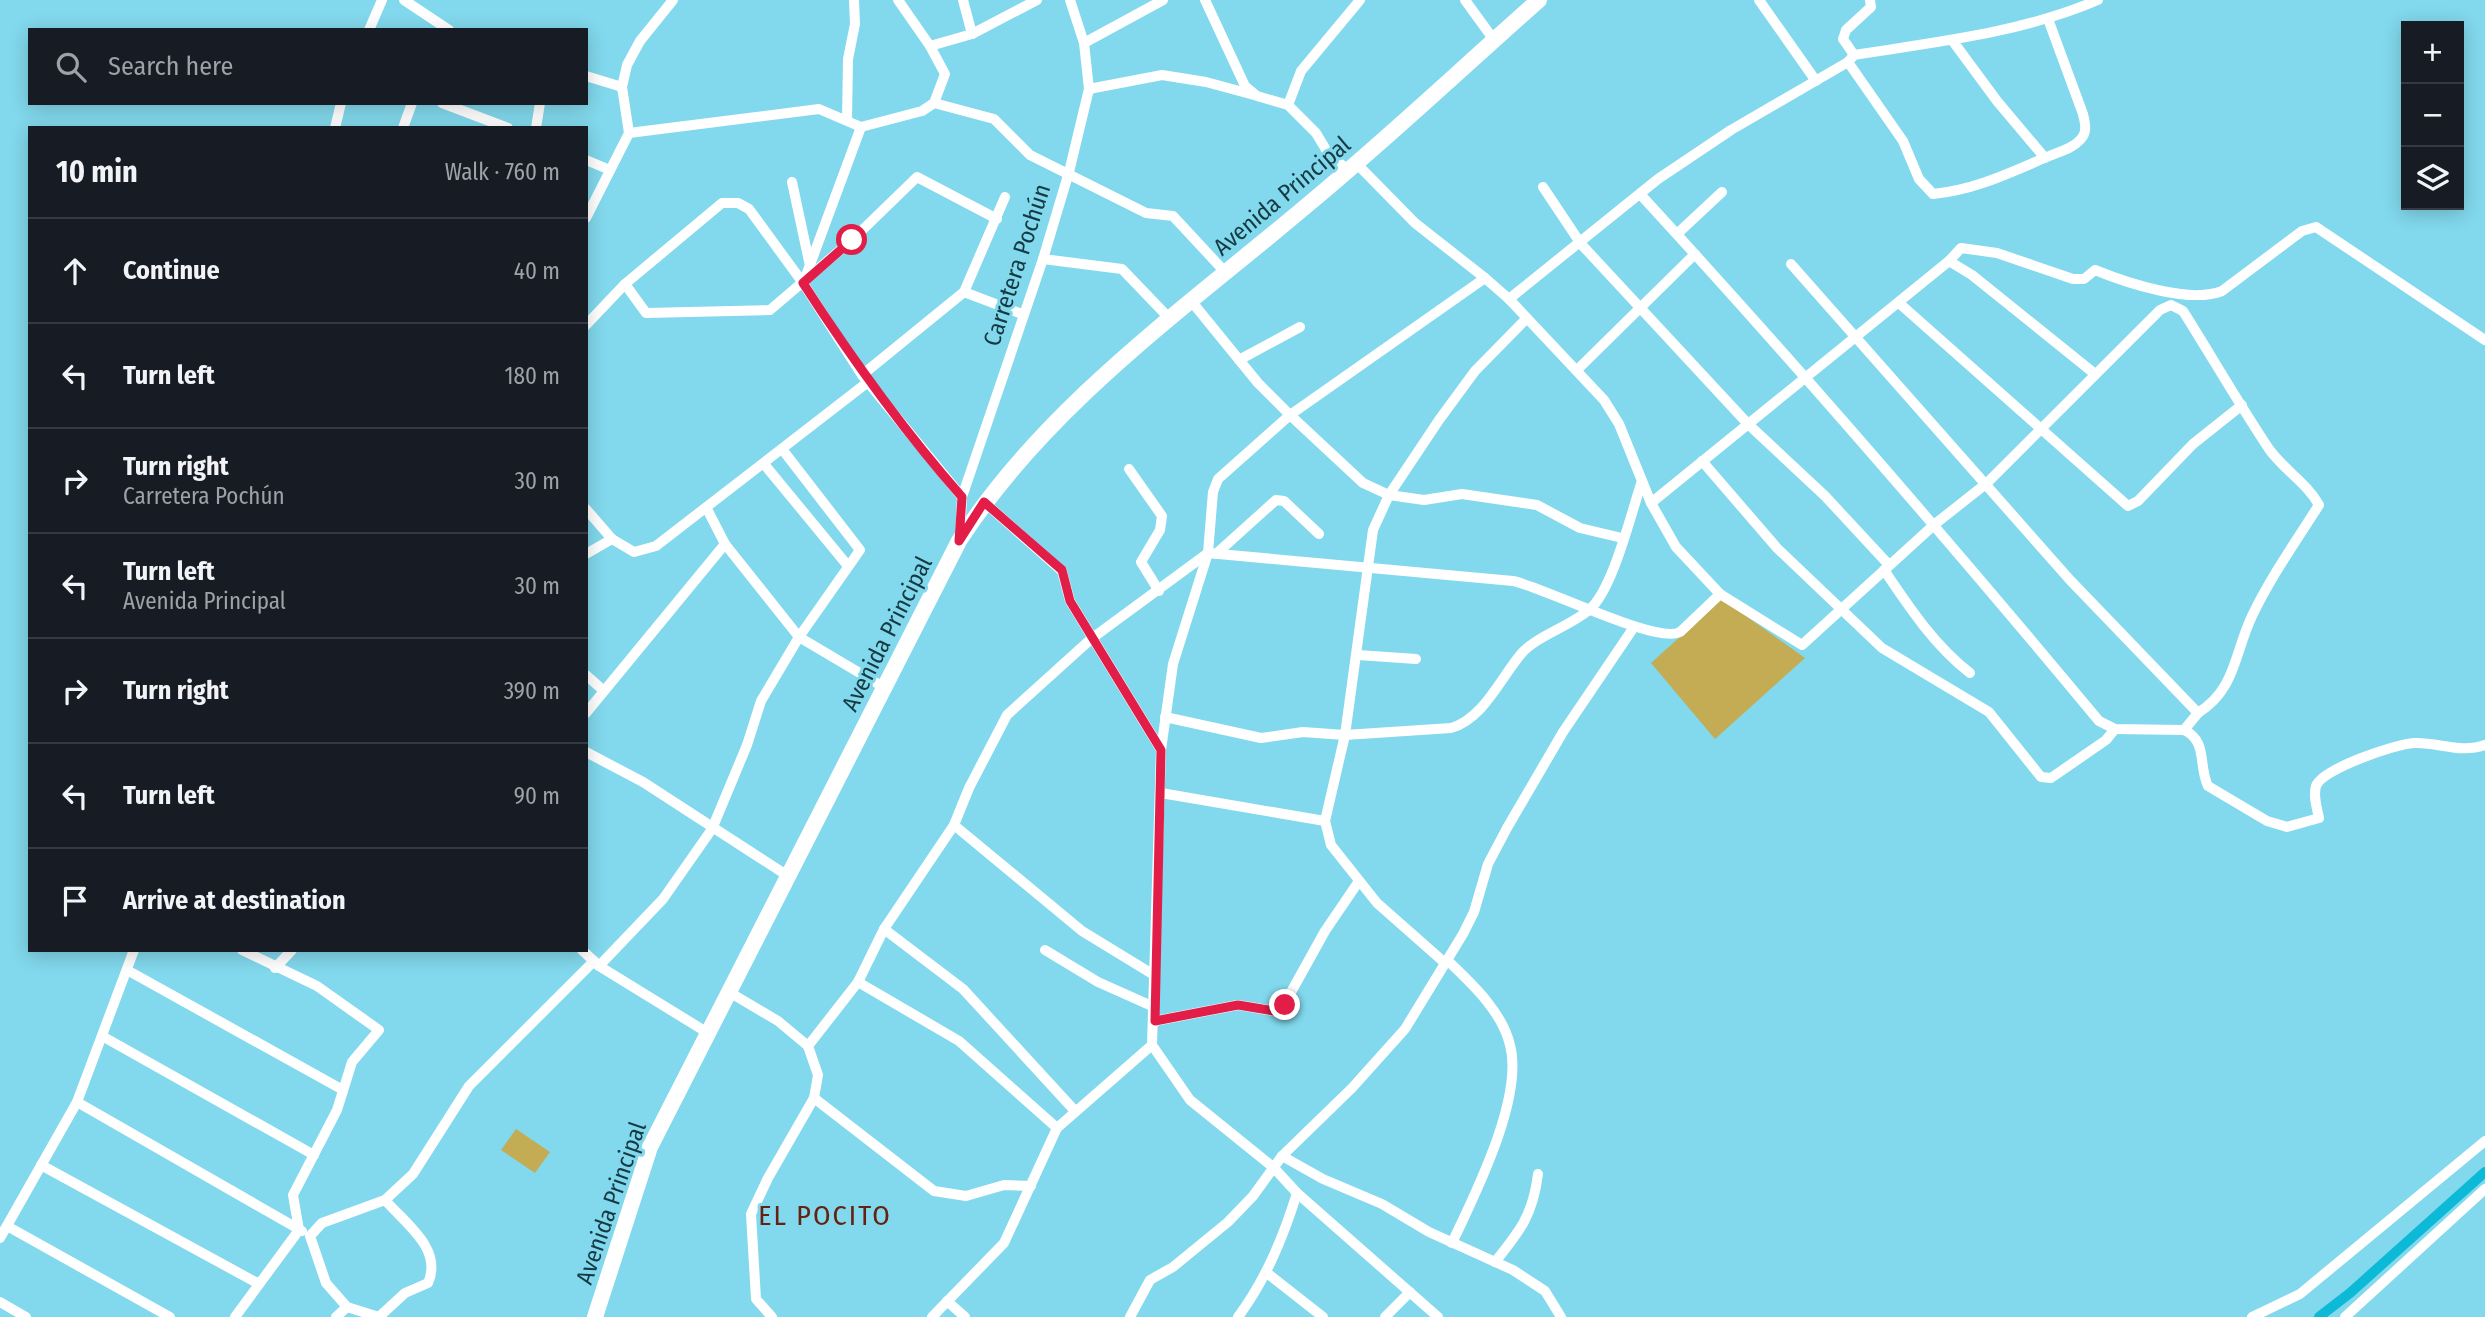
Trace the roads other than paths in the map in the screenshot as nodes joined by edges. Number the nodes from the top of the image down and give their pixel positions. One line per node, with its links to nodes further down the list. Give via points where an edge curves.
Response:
1 (382, 0): 18 (street)
2 (404, 0): 19 (street)
3 (673, 0): 28 (street, via 640,41 627,65)
4 (854, 0): 37 (street)
5 (898, 0): 24 (street)
6 (963, 0): 20 (street)
7 (1037, 0): 20 (street)
8 (1070, 0): 23 (street, Carretera Pochún)
9 (1163, 0): 23 (street)
10 (1205, 0): 30 (street, via 1245,86)
11 (1360, 0): 36 (street, via 1301,71)
12 (1465, 0): 21 (street)
13 (1539, 0): 21 (main road, Avenida Principal)
14 (1759, 0): 27 (street)
15 (1870, 0): 25 (street, via 1871,8 1846,30 1843,39)
16 (2098, 0): 17 (street)
17 (2048, 19): 22 (street); 44 (street, via 2086,128 2082,139)
18 (370, 28)
19 (446, 28)
20 (972, 34): 24 (street)
21 (1494, 40): 46 (main road, Avenida Principal)
22 (1952, 40): 25 (street); 44 (street)
23 (1084, 43): 29 (street, Carretera Pochún)
24 (930, 46): 31 (street, via 945,74)
25 (1851, 58): 27 (street); 44 (street, via 1903,142 1919,178 1933,194 1956,192)
26 (588, 77): 28 (street)
27 (1816, 81): 52 (street, via 1731,130)
28 (622, 88): 43 (street)
29 (1089, 89): 30 (street, via 1162,75); 48 (street, Carretera Pochún)
30 (1257, 96): 36 (street)
31 (934, 103): 42 (street, via 922,111); 48 (street, via 994,120 1030,155)
32 (341, 105): 38 (street)
33 (411, 105): 39 (street)
34 (447, 105): 40 (street)
35 (540, 105): 41 (street)
36 (1287, 105): 46 (street, via 1316,133 1328,153)
37 (847, 120): 42 (street); 43 (street, via 819,109)
38 (335, 126)
39 (404, 126)
40 (503, 126)
41 (536, 126)
42 (861, 127): 62 (street)
43 (629, 134): 47 (street)
44 (2045, 158)
45 (588, 161): 47 (street)
46 (1353, 167): 63 (main road, Avenida Principal); 64 (street)
47 (610, 170): 54 (street)
48 (1069, 172): 59 (street, Carretera Pochún); 63 (street, via 1146,213 1173,216)
49 (792, 182): 62 (street)
50 (1543, 187): 57 (street)
51 (1722, 192): 56 (street)
52 (1640, 194): 56 (street); 57 (street)
53 (1005, 197): 55 (street)
54 (588, 214)
55 (997, 219): 65 (street, via 917,177); 67 (street)
56 (1677, 234): 58 (street)
57 (1581, 244): 68 (street); 71 (street)
58 (1695, 254): 71 (street); 82 (street)
59 (1042, 259): 72 (street, Carretera Pochún); 74 (street, via 1122,269)
60 (1949, 261): 70 (street); 78 (street, via 1961,248 1979,248 2073,279 2084,279 2095,270 2127,282 2211,295 2302,231 2316,227); 81 (street)
61 (1791, 264): 77 (street)
62 (810, 267): 65 (street)
63 (1226, 273): 69 (main road, Avenida Principal)
64 (1485, 278): 68 (street); 85 (street)
65 (803, 283): 66 (street, via 769,310 646,313); 66 (street, via 749,209 738,202 722,203); 83 (street)
66 (625, 284): 75 (street)
67 (964, 292): 72 (street); 83 (street)
68 (1509, 299): 73 (street)
69 (1192, 302): 74 (main road, Avenida Principal); 79 (street)
70 (1899, 303): 77 (street); 87 (street)
71 (1642, 308): 80 (street); 86 (street)
72 (1022, 314): 95 (street, Carretera Pochún)
73 (1527, 318): 80 (street); 94 (street, via 1475,371)
74 (1170, 319): 96 (main road, Avenida Principal, via 1073,405)
75 (588, 323)
76 (1300, 327): 79 (street)
77 (1854, 337): 82 (street); 93 (street)
78 (2485, 340)
79 (1239, 360): 85 (street)
80 (1577, 370): 92 (street, via 1612,411)
81 (2095, 374): 84 (street, via 2160,310 2171,305 2183,311); 87 (street)
82 (1806, 376): 86 (street); 100 (street)
83 (865, 378): 88 (street); 95 (street)
84 (2242, 405): 87 (street, via 2128,506); 125 (street, via 2276,458 2311,491 2319,505 2251,617 2230,678 2215,702)
85 (1290, 415): 94 (street, via 1363,483); 107 (street, via 1218,479 1213,492)
86 (1748, 424): 89 (street); 109 (street, via 1825,496)
87 (2042, 428): 93 (street)
88 (782, 449): 90 (street); 108 (street, via 860,550)
89 (1702, 461): 97 (street); 114 (street, via 1777,548)
90 (764, 464): 98 (street); 108 (street)
91 (1129, 469): 111 (street, via 1162,516 1160,530 1142,562)
92 (1642, 481): 97 (street); 102 (street)
93 (1987, 483): 100 (street); 125 (street, via 2070,580)
94 (1389, 495): 102 (street, via 1424,500 1462,494 1537,505 1580,528); 110 (street, via 1373,530)
95 (962, 497): 104 (street, Carretera Pochún)
96 (984, 502): 104 (main road, Avenida Principal); 117 (street, via 1062,570 1069,599)
97 (1651, 503): 112 (street, via 1676,547)
98 (707, 509): 103 (street, via 656,546 634,552); 105 (street)
99 (588, 511): 103 (street)
100 (1935, 524): 109 (street); 127 (street, via 2099,721)
101 (1319, 534): 107 (street, via 1284,501 1276,500)
102 (1622, 538): 113 (street, via 1612,572)
103 (612, 539): 106 (street)
104 (959, 541): 122 (main road, Avenida Principal)
105 (725, 544): 116 (street); 123 (street)
106 (588, 553)
107 (1212, 554): 110 (street); 111 (street); 126 (street, via 1181,632)
108 (848, 566): 116 (street)
109 (1887, 567): 114 (street); 120 (street, via 1920,622)
110 (1366, 570): 113 (street, via 1513,581); 118 (street)
111 (1158, 591): 117 (street)
112 (1720, 594): 114 (street, via 1802,645); 115 (street, via 1676,635)
113 (1591, 608): 115 (street); 129 (street, via 1524,651 1480,708 1461,724)
114 (1840, 608): 127 (street, via 1882,648 1989,712 2041,777 2051,778)
115 (1634, 627): 145 (street, via 1563,732 1507,828 1488,864 1475,912)
116 (799, 637): 122 (street); 136 (street, via 761,701)
117 (1091, 639): 131 (street); 135 (street, via 1007,715)
118 (1358, 655): 119 (street); 129 (street)
119 (1416, 659)
120 (1970, 673)
121 (588, 677): 123 (street)
122 (885, 688): 137 (main road, Avenida Principal)
123 (604, 691): 124 (street)
124 (588, 711)
125 (2198, 713): 128 (street)
126 (1165, 717): 129 (street, via 1261,738 1303,732); 131 (street)
127 (2115, 729): 128 (street)
128 (2184, 730): 130 (street, via 2194,735 2201,748 2208,786 2267,821 2287,827 2319,818 2316,787 2323,775 2356,761 2413,743 2456,749)
129 (1345, 735): 134 (street)
130 (2485, 745)
131 (1161, 750): 133 (street)
132 (588, 753): 136 (street, via 643,782)
133 (1161, 793): 134 (street); 149 (street)
134 (1325, 821): 138 (street, via 1331,845)
135 (954, 825): 139 (street); 149 (street, via 1082,931)
136 (712, 829): 137 (street); 146 (street, via 663,899)
137 (788, 876): 151 (main road, Avenida Principal)
138 (1359, 881): 145 (street, via 1388,914); 153 (street, via 1280,1012 1238,1005)
139 (884, 929): 150 (street); 161 (street, via 963,989)
140 (1045, 950): 152 (street, via 1098,982)
141 (133, 952): 148 (street)
142 (246, 952): 147 (street)
143 (290, 952): 147 (street)
144 (584, 952): 146 (street)
145 (1446, 961): 165 (street, via 1405,1029); 177 (street, via 1476,987 1496,1015 1510,1044 1513,1073 1483,1176)
146 (597, 963): 154 (street); 172 (street, via 469,1086 413,1174)
147 (275, 968): 158 (street, via 317,986 379,1030 352,1062)
148 (127, 970): 155 (street); 158 (street)
149 (1154, 975): 152 (street)
150 (858, 982): 157 (street); 162 (street, via 959,1041)
151 (729, 992): 154 (main road, Avenida Principal); 157 (street, via 778,1021)
152 (1154, 1007): 153 (street)
153 (1155, 1021): 156 (street)
154 (708, 1033): 190 (main road, Avenida Principal, via 650,1147)
155 (102, 1036): 160 (street); 164 (street)
156 (1152, 1045): 161 (street); 167 (street, via 1190,1100)
157 (808, 1046): 159 (street, via 819,1080)
158 (343, 1090): 164 (street)
159 (814, 1098): 169 (street, via 934,1191 966,1196 1004,1185); 191 (street, via 751,1214 756,1299)
160 (77, 1102): 166 (street); 174 (street)
161 (1075, 1111): 162 (street)
162 (1057, 1128): 169 (street)
163 (2485, 1141): 200 (street, via 2300,1294)
164 (314, 1154): 174 (street, via 293,1195)
165 (1282, 1156): 167 (street); 177 (street)
166 (41, 1165): 173 (street); 180 (street)
167 (1273, 1167): 171 (street); 194 (street, via 1227,1222 1150,1280)
168 (1538, 1174): 178 (street, via 1535,1201 1525,1225)
169 (1031, 1186): 182 (street, via 1004,1243)
170 (2485, 1189): 201 (street)
171 (1297, 1193): 179 (street); 181 (street)
172 (384, 1200): 175 (street, via 322,1223); 189 (street, via 430,1250 434,1270 428,1283 405,1293)
173 (7, 1226): 176 (street); 186 (street)
174 (299, 1230): 175 (street); 180 (street)
175 (310, 1236): 184 (street, via 326,1283)
176 (0, 1238)
177 (1452, 1243): 178 (street)
178 (1495, 1262): 199 (street, via 1545,1291)
179 (1267, 1273): 195 (street); 196 (street)
180 (259, 1284): 187 (street)
181 (1410, 1292): 197 (street); 198 (street)
182 (947, 1301): 192 (street); 193 (street)
183 (0, 1303): 185 (street)
184 (347, 1307): 188 (street); 189 (street)
185 (26, 1317)
186 (170, 1317)
187 (235, 1317)
188 (336, 1317)
189 (379, 1317)
190 (595, 1317)
191 (772, 1317)
192 (932, 1317)
193 (965, 1317)
194 (1130, 1317)
195 (1238, 1317)
196 (1323, 1317)
197 (1385, 1317)
198 (1438, 1317)
199 (1561, 1317)
200 (2252, 1317)
201 (2345, 1317)

